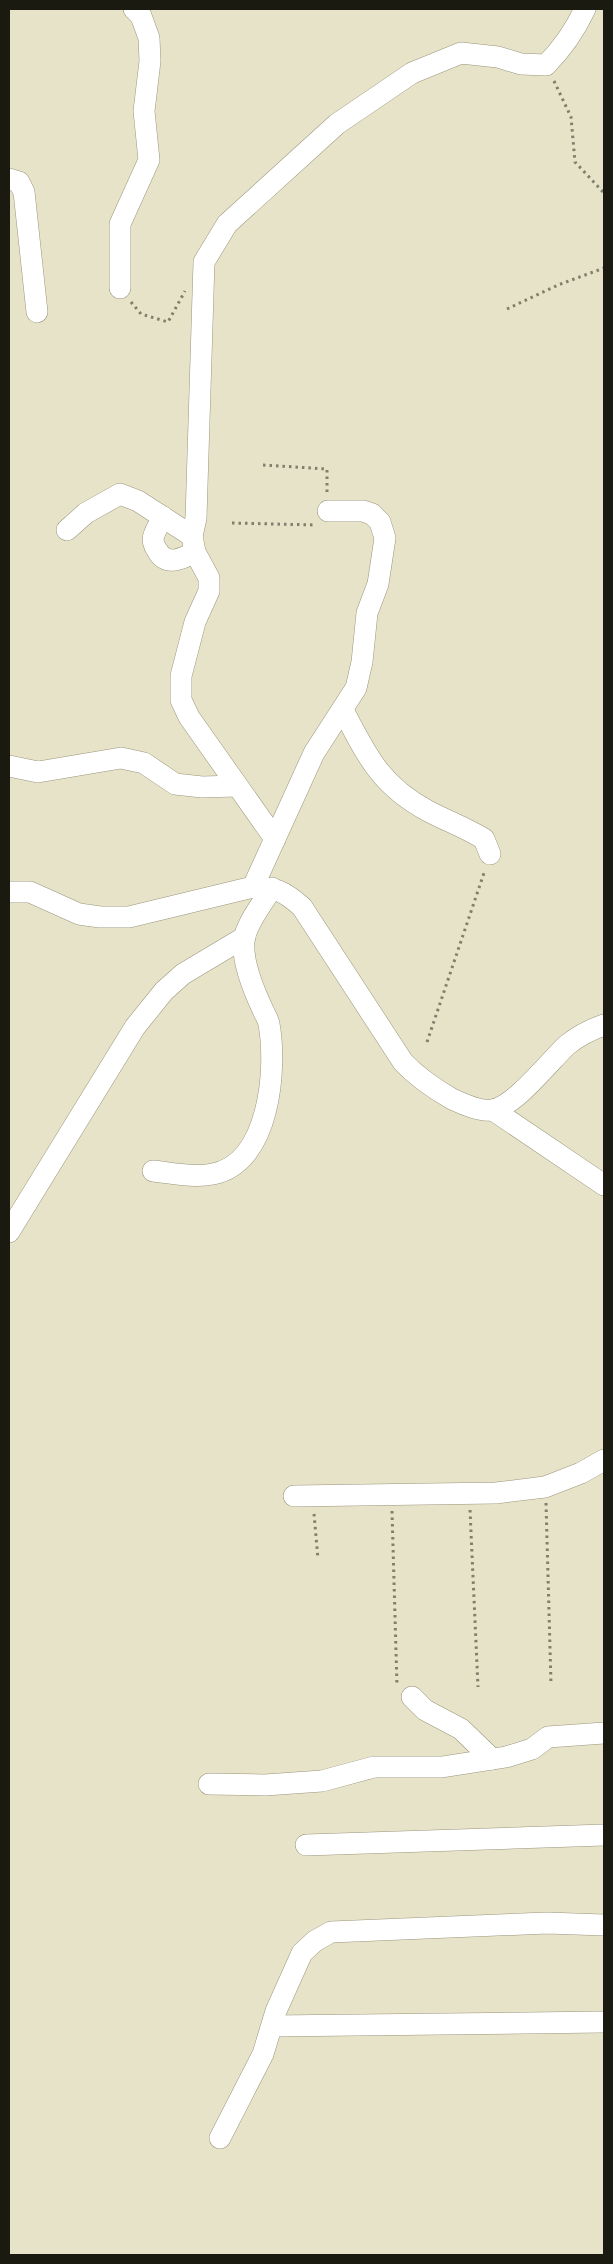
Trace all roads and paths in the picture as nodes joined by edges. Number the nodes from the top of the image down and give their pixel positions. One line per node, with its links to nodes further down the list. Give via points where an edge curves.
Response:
1 (134, 9): 8 (street, via 141,16 149,38 150,61 144,111 149,160 120,224)
2 (586, 9): 3 (street, via 562,49)
3 (546, 65): 5 (path, via 571,117 575,162); 6 (street, via 461,53 412,73 338,124 275,178 227,224)
4 (9, 179): 10 (street, via 19,182 24,192)
5 (604, 193)
6 (204, 262): 8 (path, via 168,322 141,314); 16 (street)
7 (604, 268): 9 (path)
8 (120, 288)
9 (507, 309)
10 (37, 312)
11 (264, 465): 12 (path, via 327,468)
12 (328, 512): 14 (path, via 328,525); 17 (street, via 363,511 372,514 380,522 385,538 378,584 367,613 356,688)
13 (163, 517): 15 (street, via 120,494 86,513); 16 (street); 16 (street, via 153,537 160,555 176,560)
14 (232, 523)
15 (67, 530)
16 (194, 544): 19 (street, via 209,578 209,591 195,622 181,676 181,700 189,718)
17 (343, 710): 20 (street, via 314,753); 21 (street, via 370,761 387,782 427,810 484,839)
18 (9, 766): 19 (street, via 38,772 121,758 144,763 175,784 202,788)
19 (237, 786): 20 (street)
20 (275, 840): 22 (street)
21 (490, 854): 26 (path)
22 (262, 887): 23 (street, via 129,917 78,914 30,892); 24 (street); 27 (street, via 287,894 302,907 403,1062 416,1076 459,1102)
23 (9, 892)
24 (245, 937): 28 (street, via 244,954 269,1022 273,1061 261,1131 234,1164 215,1174); 30 (street, via 183,974 164,991 136,1027)
25 (604, 1025): 27 (street, via 569,1044 511,1102)
26 (427, 1042)
27 (493, 1110): 29 (street)
28 (153, 1171)
29 (604, 1185)
30 (9, 1232)
31 (604, 1460): 32 (street)
32 (545, 1487): 33 (street); 37 (path)
33 (469, 1494): 34 (street); 38 (path)
34 (392, 1495): 35 (street); 39 (path)
35 (303, 1496): 36 (path)
36 (318, 1558)
37 (551, 1684)
38 (478, 1687)
39 (404, 1691): 41 (street, via 425,1710 461,1729)
40 (604, 1733): 41 (street, via 548,1737 532,1749)
41 (492, 1759): 42 (street, via 442,1767 374,1767 322,1781)
42 (209, 1784)
43 (604, 1835): 44 (street)
44 (306, 1845)
45 (604, 1925): 47 (street, via 547,1923 331,1932 302,1953 279,2002)
46 (604, 2022): 47 (street)
47 (272, 2026): 48 (street, via 263,2054)
48 (220, 2138)

